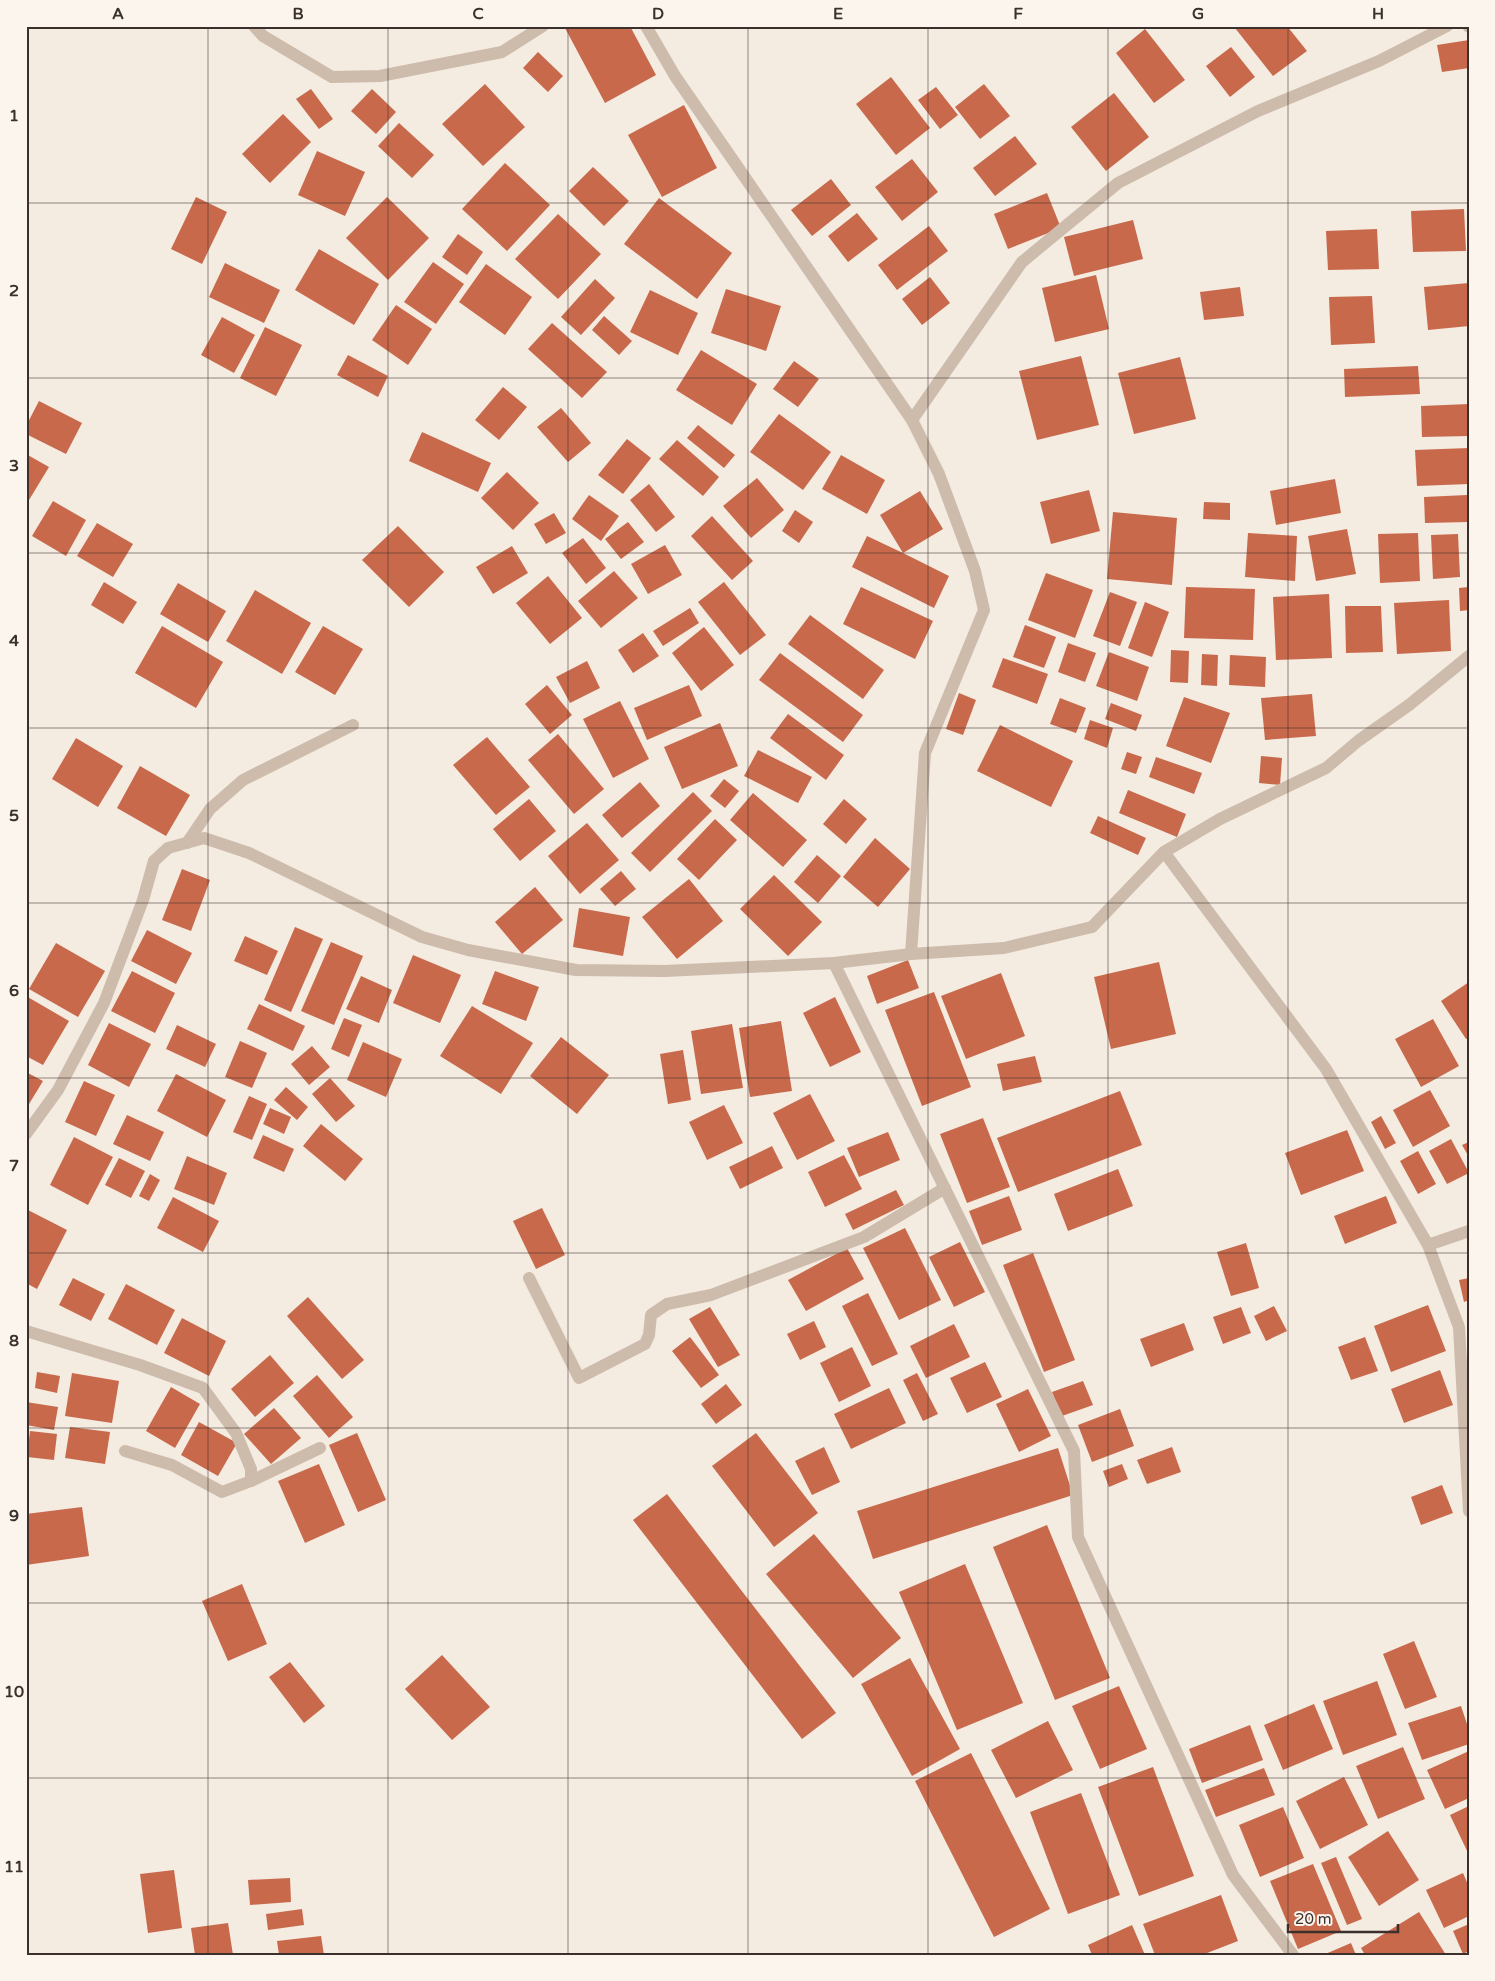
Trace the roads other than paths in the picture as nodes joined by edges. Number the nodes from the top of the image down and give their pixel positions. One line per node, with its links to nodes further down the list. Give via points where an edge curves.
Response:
1 (254, 26): 2 (street, via 263,36 332,77 380,76 502,52)
2 (543, 26)
3 (646, 26): 5 (street, via 675,76)
4 (1447, 26): 5 (street, via 1378,61 1258,112 1118,183 1022,262)
5 (912, 420): 10 (street, via 938,474 975,571 984,610 925,753)
6 (1469, 656): 9 (street, via 1326,768 1220,819)
7 (353, 725): 8 (street, via 243,780 210,808)
8 (186, 843): 11 (street, via 204,838 250,853 422,937 468,950 576,970 665,971); 12 (street, via 168,848 154,861 143,900 104,1003 58,1090)
9 (1164, 852): 10 (street, via 1092,927 1004,948); 15 (street, via 1326,1069)
10 (911, 954): 11 (street)
11 (834, 963): 13 (street)
12 (26, 1134)
13 (945, 1188): 16 (street, via 864,1237 710,1296 667,1304 651,1315 645,1344 579,1378); 23 (street, via 1074,1451 1078,1537 1233,1875)
14 (1469, 1231): 15 (street)
15 (1428, 1245): 21 (street, via 1459,1327)
16 (530, 1278)
17 (26, 1331): 20 (street, via 140,1365 203,1388 236,1433 251,1469)
18 (320, 1448): 20 (street)
19 (126, 1451): 20 (street, via 172,1465 222,1492)
20 (251, 1481)
21 (1468, 1490): 22 (street)
22 (1469, 1511)
23 (1293, 1955)

